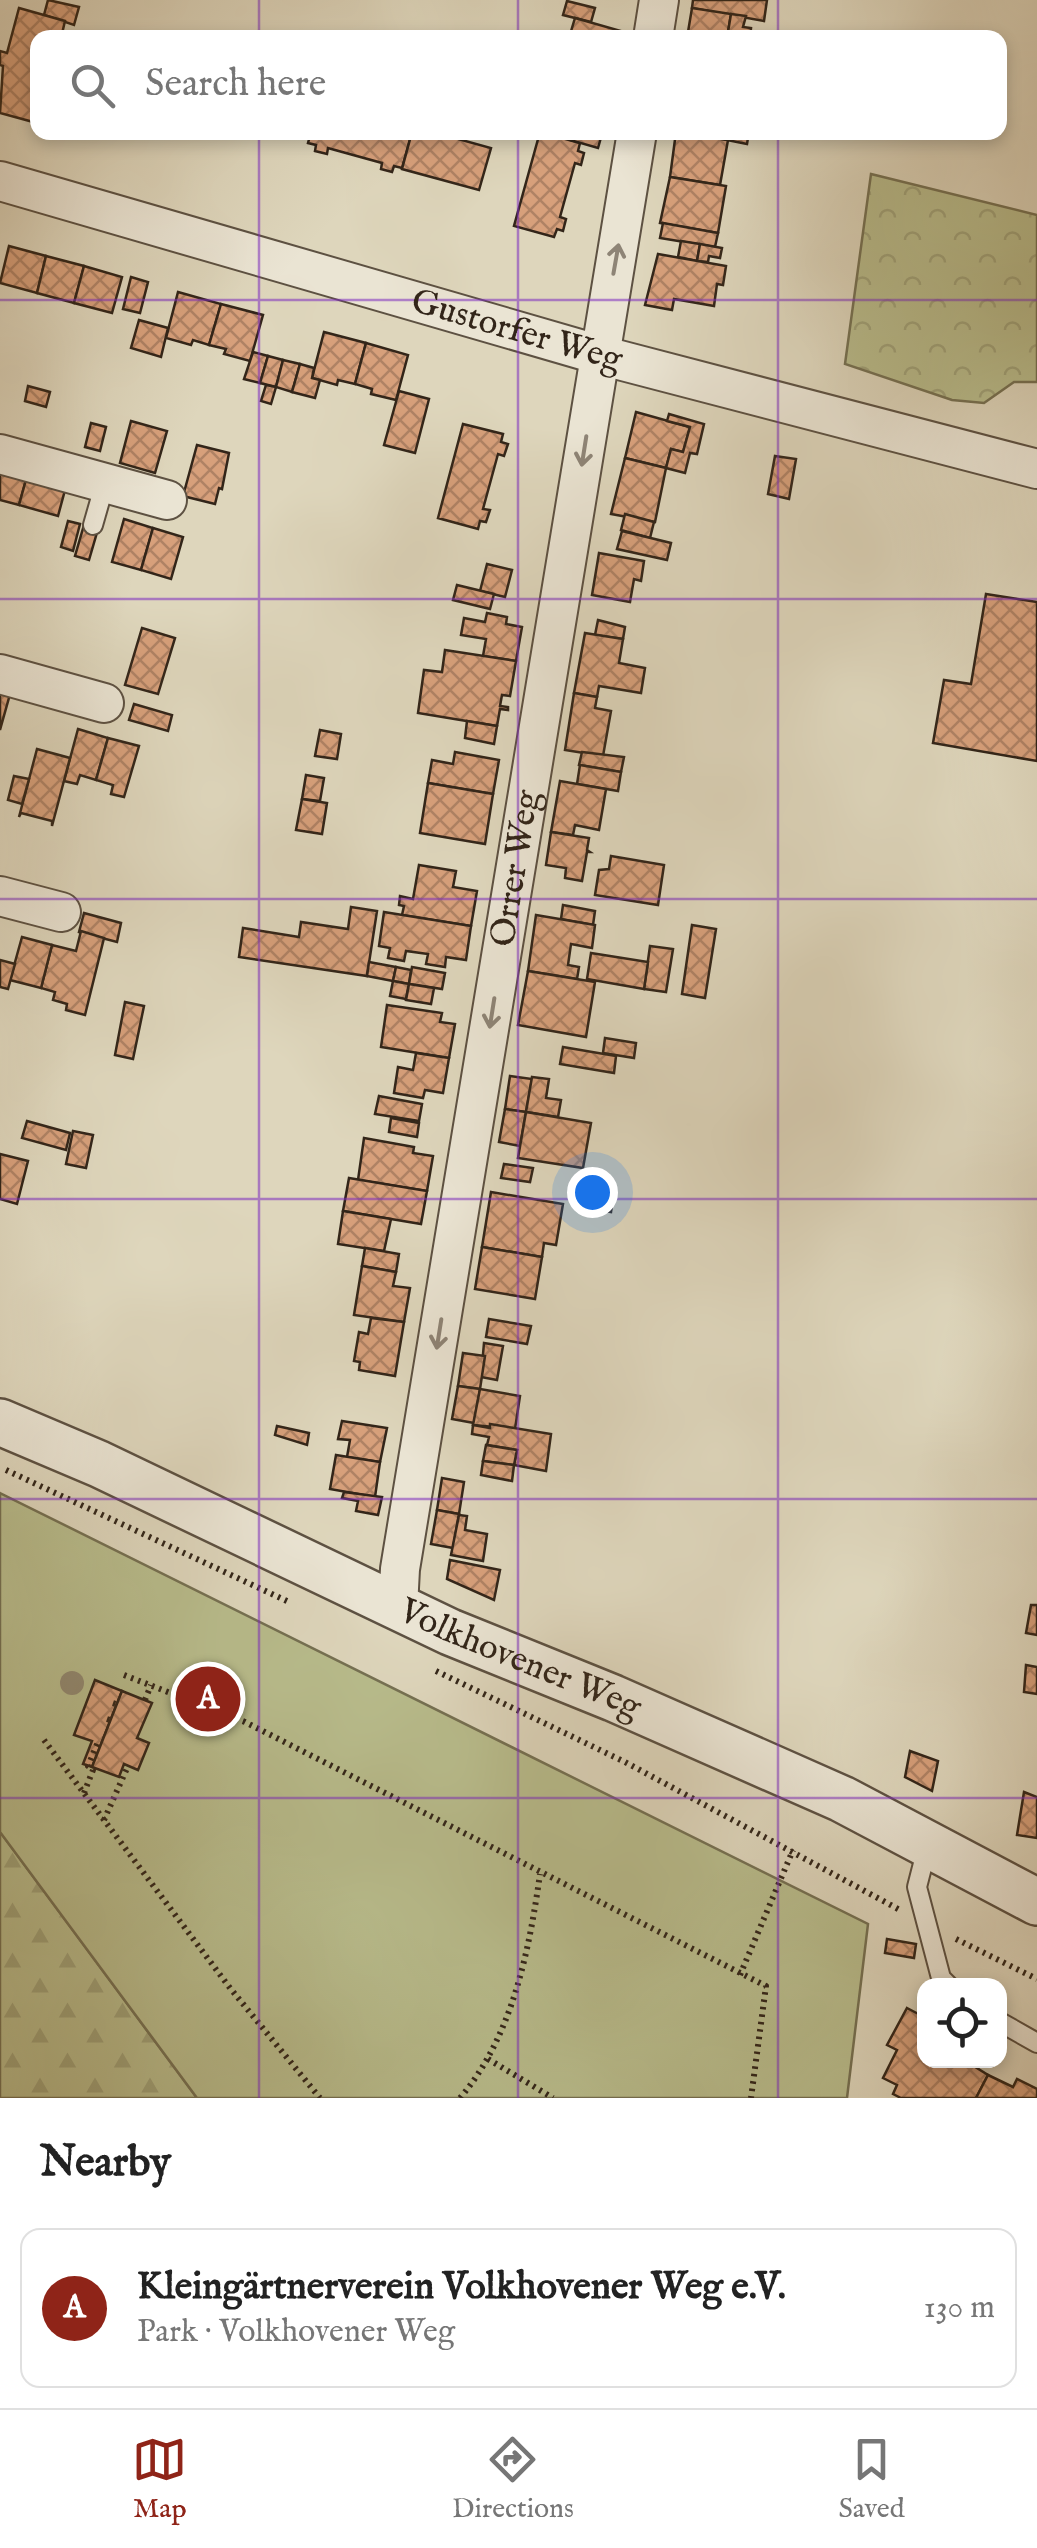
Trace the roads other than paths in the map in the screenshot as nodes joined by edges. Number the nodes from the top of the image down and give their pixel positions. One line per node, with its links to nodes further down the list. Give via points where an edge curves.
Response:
1 (660, 0): 2 (street)
2 (654, 30)
3 (636, 140): 5 (street, Orrer Weg, one-way to 3)
4 (0, 181): 5 (street, Gustorfer Weg)
5 (600, 355): 7 (street, Gustorfer Weg); 16 (street, Orrer Weg, one-way to 16)
6 (0, 454): 8 (street)
7 (1037, 469)
8 (106, 483): 9 (street); 10 (lane)
9 (167, 500)
10 (92, 526)
11 (0, 674): 12 (street)
12 (104, 703)
13 (0, 896): 14 (street)
14 (60, 912)
15 (0, 1422): 16 (street, Volkhovener Weg)
16 (398, 1608): 17 (street, Volkhovener Weg, via 842,1798)
17 (928, 1844): 18 (street, Volkhovener Weg); 19 (lane, via 917,1887)
18 (1037, 1902)
19 (941, 1978)
20 (1007, 2026): 21 (lane)
21 (1037, 2043)

